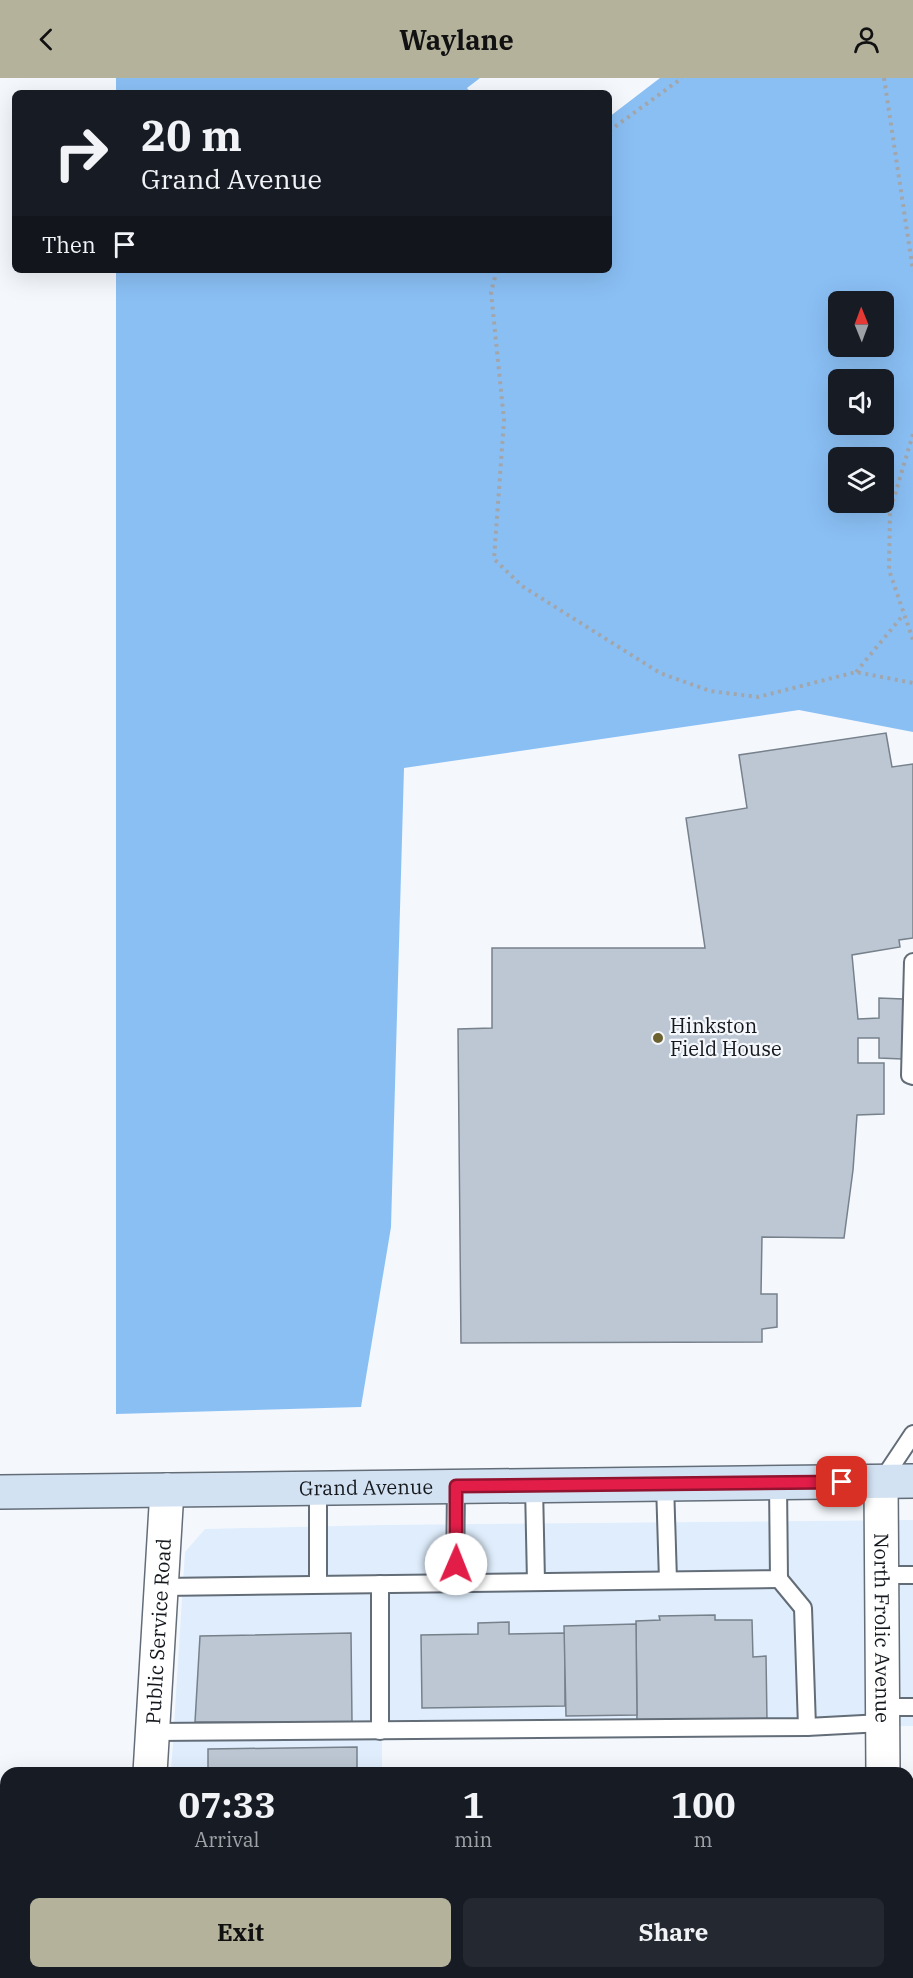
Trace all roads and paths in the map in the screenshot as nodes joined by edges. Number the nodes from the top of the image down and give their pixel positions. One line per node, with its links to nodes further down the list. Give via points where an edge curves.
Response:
1 (682, 78): 3 (path)
2 (884, 78): 4 (path)
3 (612, 129)
4 (913, 270)
5 (496, 273): 9 (path, via 491,292 504,420 494,559 522,586 660,673 710,691 758,697)
6 (913, 434): 7 (path, via 890,511 888,570)
7 (904, 614): 8 (path); 9 (path)
8 (913, 640)
9 (856, 672): 10 (path)
10 (913, 683)
11 (913, 963): 12 (lane)
12 (913, 1076)
13 (913, 1434): 14 (lane)
14 (897, 1482): 15 (main road, Grand Avenue); 22 (street, North Frolic Avenue)
15 (777, 1483): 16 (main road, Grand Avenue); 25 (lane)
16 (665, 1484): 18 (main road, Grand Avenue); 24 (lane)
17 (456, 1486): 18 (main road, Grand Avenue); 19 (main road, Grand Avenue); 27 (lane)
18 (534, 1486): 26 (lane)
19 (318, 1488): 20 (main road, Grand Avenue); 28 (lane)
20 (167, 1490): 21 (main road, Grand Avenue); 30 (street, Public Service Road)
21 (0, 1492)
22 (881, 1575): 23 (lane); 31 (street, North Frolic Avenue)
23 (913, 1575)
24 (668, 1580): 25 (lane); 26 (lane)
25 (779, 1580): 32 (lane, via 803,1608)
26 (536, 1582): 27 (lane)
27 (455, 1583): 29 (lane)
28 (318, 1584): 29 (lane); 30 (lane)
29 (380, 1584): 33 (lane)
30 (162, 1587): 34 (street, Public Service Road)
31 (892, 1712): 32 (lane); 36 (street, North Frolic Avenue)
32 (807, 1727): 33 (lane)
33 (380, 1731): 34 (lane)
34 (153, 1732): 35 (street, Public Service Road)
35 (150, 1767)
36 (884, 1767)

